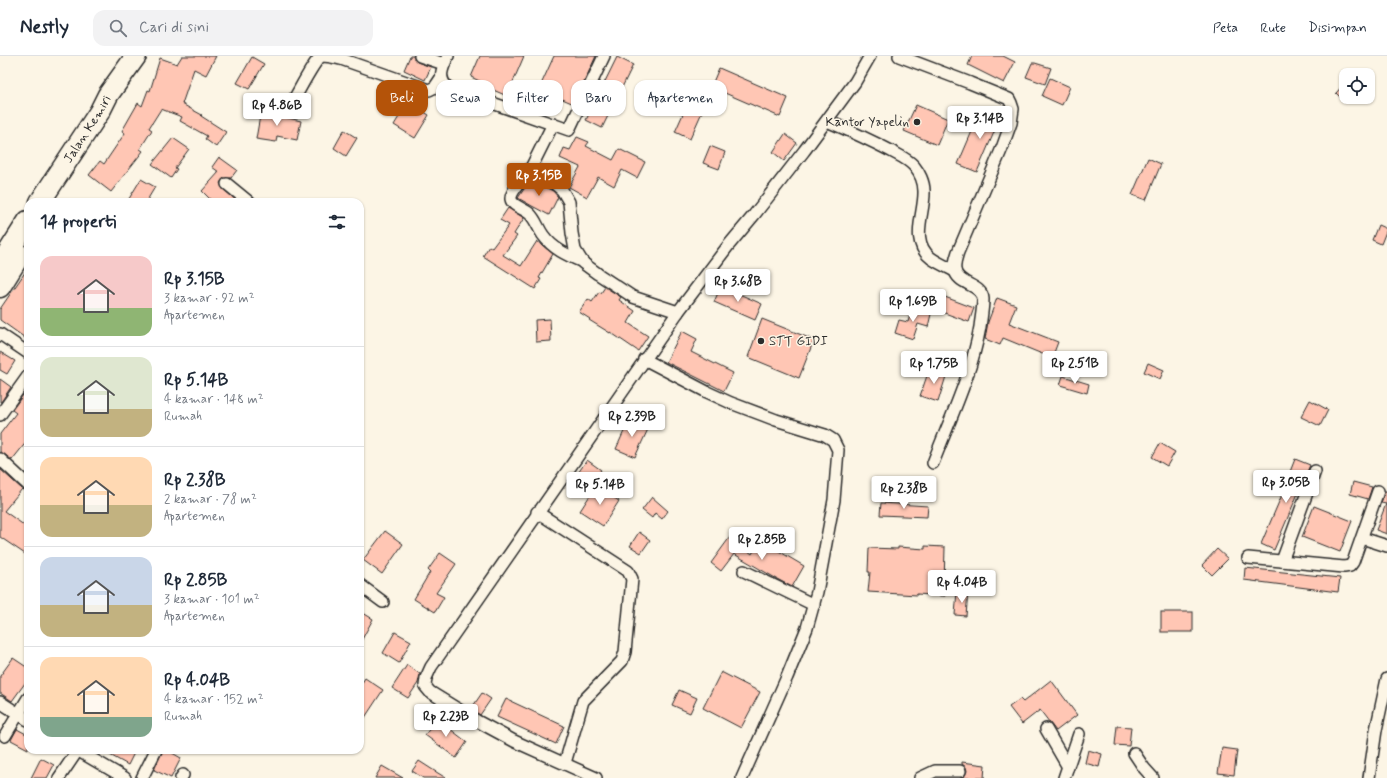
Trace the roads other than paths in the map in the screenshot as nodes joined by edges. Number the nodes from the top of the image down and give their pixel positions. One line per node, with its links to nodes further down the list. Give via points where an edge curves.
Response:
1 (136, 56): 14 (highway, Jalan Kemiri)
2 (148, 56): 15 (highway)
3 (420, 56): 7 (street)
4 (604, 56): 11 (street, via 569,130)
5 (870, 56): 10 (street, via 855,82)
6 (899, 56): 21 (street, via 996,93 1012,103 1009,129 958,252)
7 (446, 60): 8 (street)
8 (441, 78): 9 (street, via 435,87 429,90 341,59 322,56 316,61 289,104); 11 (street, via 447,87)
9 (261, 103)
10 (826, 121): 21 (street, via 876,143 913,165 921,177 924,190 919,225 924,250 930,257); 23 (street)
11 (553, 124): 12 (street)
12 (531, 168): 19 (street, via 562,190 569,202 572,233 576,250); 19 (street, via 512,193 511,199 514,204 531,214 552,246)
13 (227, 184): 16 (street)
14 (43, 198)
15 (57, 198)
16 (244, 198)
17 (24, 227): 20 (highway)
18 (24, 249): 22 (highway)
19 (583, 263): 23 (street, via 633,297)
20 (0, 265)
21 (955, 271): 30 (street, via 959,278 978,290 983,297 983,305 974,352)
22 (0, 287)
23 (678, 312): 26 (street)
24 (0, 334): 25 (street)
25 (24, 350)
26 (641, 364): 34 (street); 42 (street, via 731,403 833,440 838,450 834,500)
27 (24, 382): 28 (street)
28 (0, 415)
29 (0, 459): 32 (street)
30 (933, 463)
31 (1315, 471): 38 (street)
32 (24, 481)
33 (1378, 491): 35 (street)
34 (537, 512): 55 (street, via 628,571 632,579 622,661 583,701); 55 (street, via 431,667 425,686 430,692 477,721)
35 (1362, 538): 36 (street); 38 (street, via 1354,562 1350,566)
36 (1387, 546)
37 (1248, 558): 38 (street)
38 (1282, 561)
39 (744, 571): 42 (street)
40 (364, 588): 41 (street)
41 (383, 602)
42 (814, 605): 62 (street, via 793,663)
43 (1387, 679): 65 (street)
44 (0, 702): 46 (street)
45 (24, 704): 46 (street)
46 (18, 714): 47 (street); 50 (street)
47 (24, 718)
48 (1046, 729): 57 (street)
49 (1079, 734): 57 (street)
50 (6, 736)
51 (1134, 753): 64 (street)
52 (75, 754): 58 (street)
53 (85, 754): 59 (street)
54 (154, 754): 60 (street)
55 (564, 763): 61 (street)
56 (960, 771): 63 (street, via 935,771)
57 (1065, 773)
58 (59, 778)
59 (125, 778)
60 (142, 778)
61 (596, 778)
62 (742, 778)
63 (920, 778)
64 (1153, 778)
65 (1369, 778)

